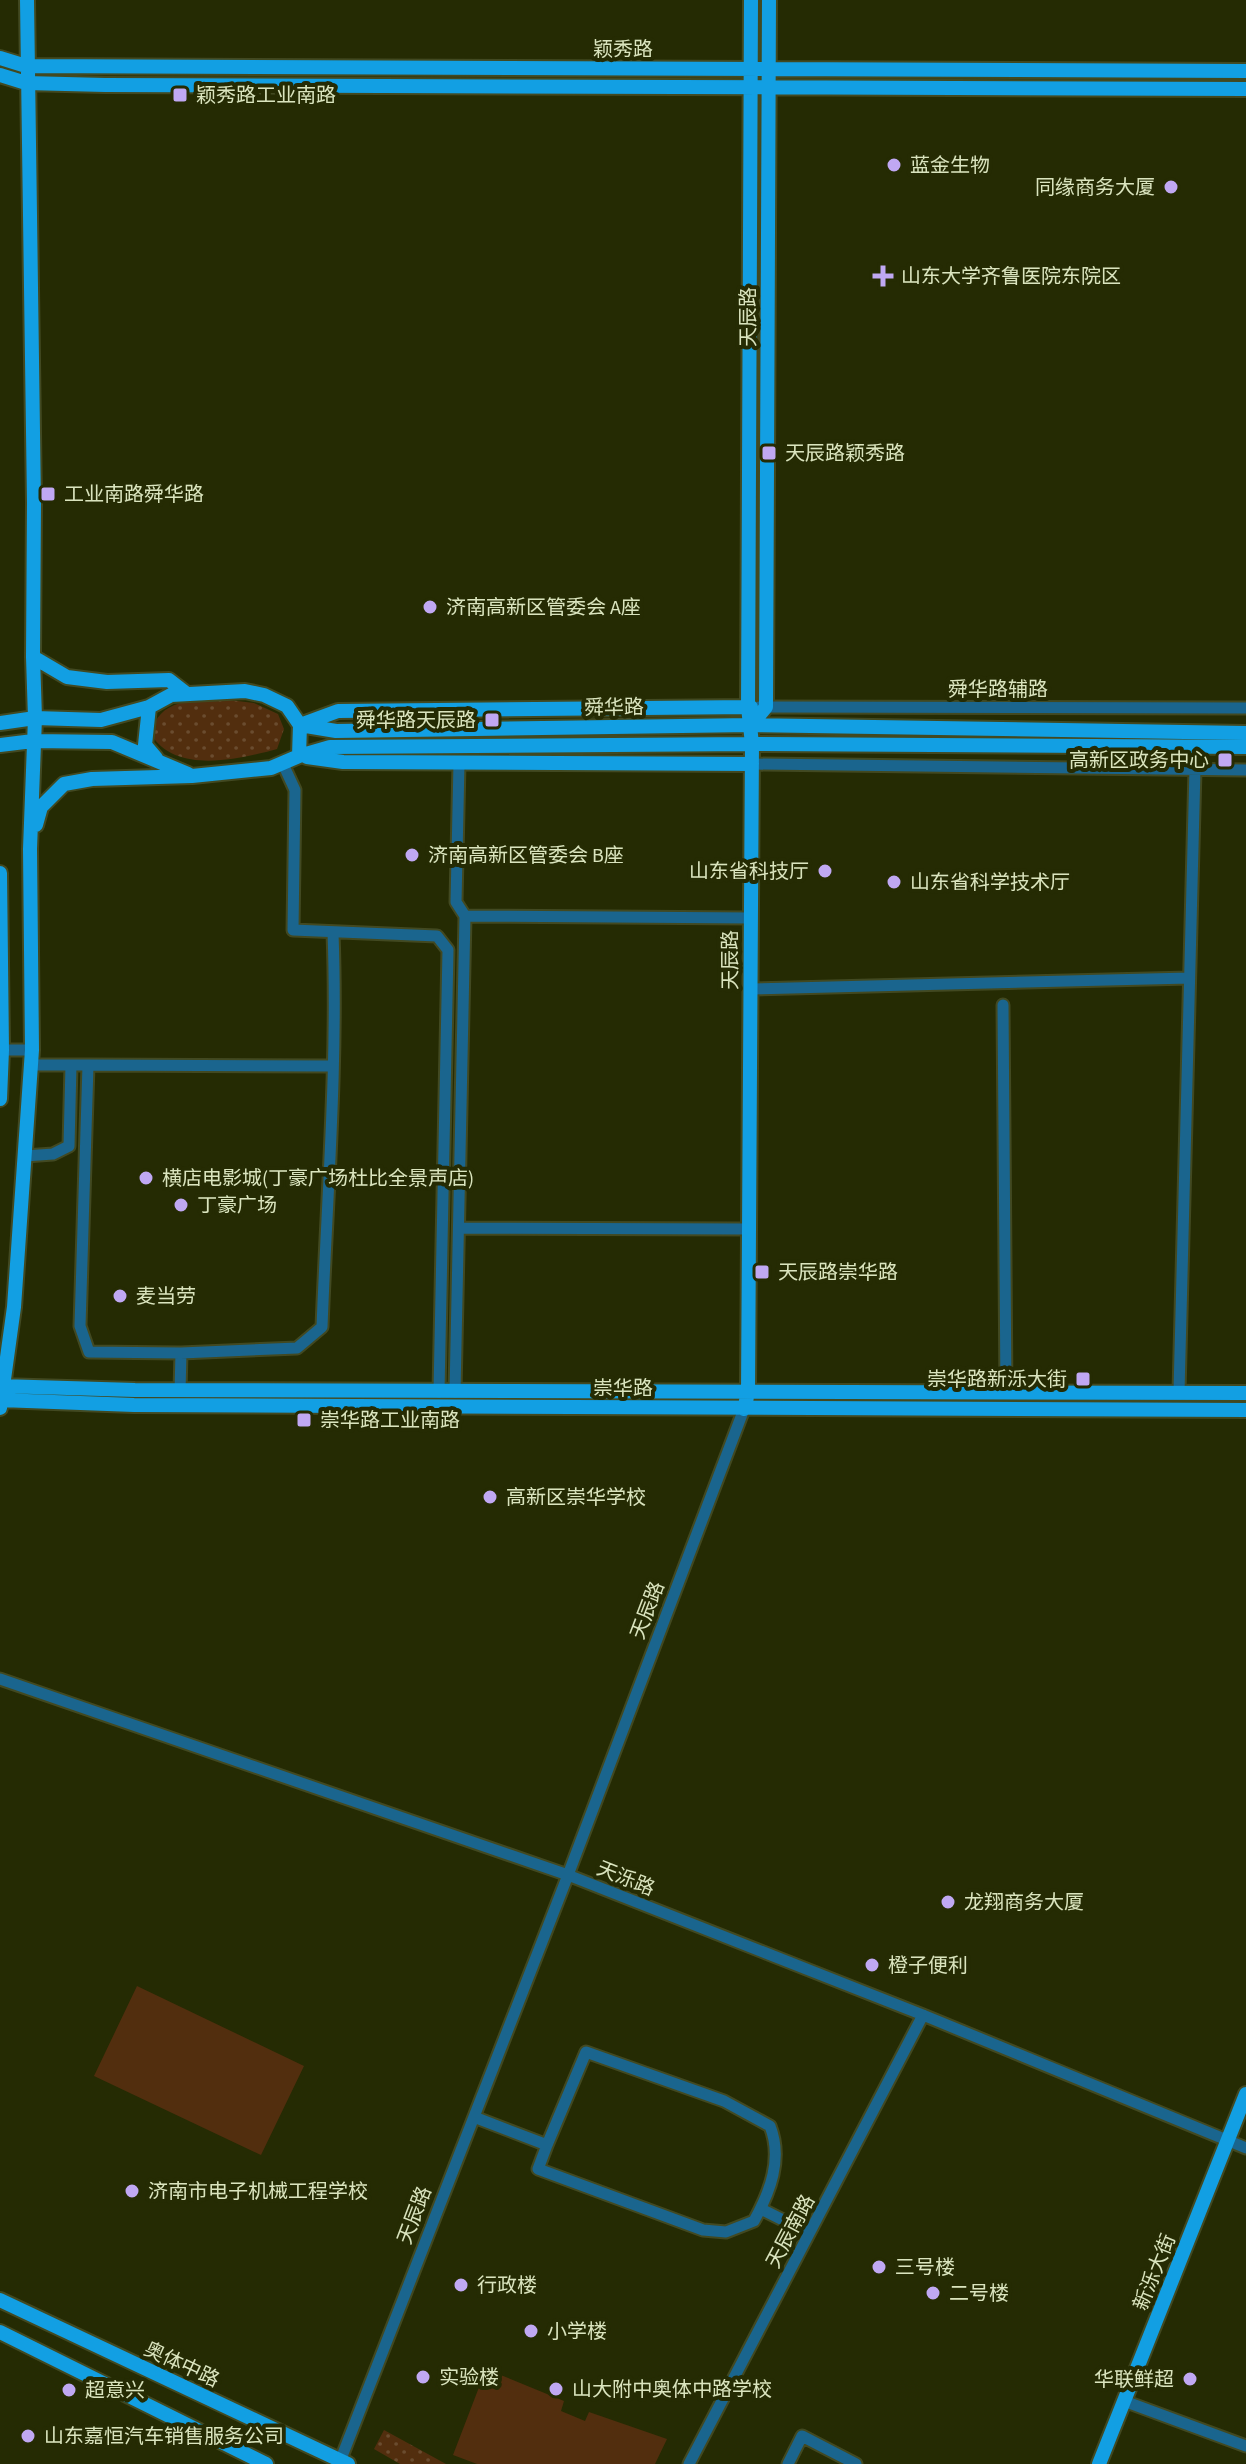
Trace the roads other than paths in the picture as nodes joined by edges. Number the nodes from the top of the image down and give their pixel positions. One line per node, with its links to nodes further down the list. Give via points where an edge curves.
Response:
1 (27, 0): 5 (main road)
2 (751, 0): 6 (main road, 天辰路)
3 (769, 0): 7 (main road, 天辰路)
4 (0, 58): 5 (main road, 颖秀路)
5 (26, 66): 6 (main road, 颖秀路); 10 (main road)
6 (751, 70): 7 (main road, 颖秀路); 11 (main road, 天辰路)
7 (769, 70): 8 (main road, 颖秀路); 12 (main road, 天辰路)
8 (1246, 71)
9 (0, 75): 10 (main road, 颖秀路)
10 (26, 83): 11 (main road, 颖秀路); 14 (main road)
11 (751, 87): 12 (main road, 颖秀路); 17 (main road, 天辰路)
12 (769, 88): 13 (main road, 颖秀路); 17 (main road, 天辰路)
13 (1246, 89)
14 (33, 657): 15 (main road, via 67,677 169,680); 19 (main road)
15 (187, 694): 16 (main road, via 171,695); 21 (main road, via 264,695 287,706)
16 (149, 707): 19 (main road, via 101,720); 29 (main road, via 145,745)
17 (755, 707): 18 (street, 舜华路辅路); 21 (main road, via 338,711); 22 (main road, 天辰路)
18 (1246, 708)
19 (35, 718): 20 (main road); 24 (main road)
20 (0, 723)
21 (300, 725): 22 (main road, 舜华路, via 336,731); 28 (main road)
22 (751, 725): 23 (main road, 舜华路); 25 (main road, 天辰路)
23 (1246, 733)
24 (33, 741): 26 (main road); 29 (main road, via 112,742); 36 (main road)
25 (752, 744): 27 (main road, 舜华路); 28 (main road, 舜华路, via 330,747); 32 (main road, 天辰路)
26 (0, 745)
27 (1246, 747)
28 (299, 756): 30 (main road, via 343,762); 31 (main road, 舜华路)
29 (159, 761): 35 (main road)
30 (459, 763): 32 (main road); 38 (street, via 456,902)
31 (283, 764): 35 (main road, 舜华路); 40 (street, via 295,790 293,930)
32 (752, 764): 33 (street); 39 (main road, 天辰路)
33 (1195, 769): 34 (street); 41 (street)
34 (1246, 770)
35 (192, 776): 36 (main road, 舜华路, via 64,784 41,807)
36 (30, 849): 45 (main road)
37 (0, 873): 44 (main road)
38 (465, 916): 39 (street); 52 (street)
39 (751, 918): 42 (main road, 天辰路)
40 (333, 933): 49 (street); 56 (street, via 437,936 448,950)
41 (1189, 978): 42 (street); 59 (street)
42 (750, 989): 53 (main road, 天辰路)
43 (1003, 1005): 58 (street)
44 (1, 1050): 45 (street); 50 (main road)
45 (32, 1050): 46 (main road)
46 (31, 1065): 47 (street); 51 (main road)
47 (71, 1065): 48 (street); 51 (street, via 69,1146 53,1154)
48 (88, 1065): 49 (street); 54 (street, via 80,1326 89,1352)
49 (332, 1066): 54 (street, via 322,1327 297,1348)
50 (0, 1099)
51 (25, 1156): 62 (main road, via 14,1307)
52 (459, 1228): 53 (street); 57 (street)
53 (749, 1229): 60 (main road, 天辰路)
54 (181, 1353): 55 (street)
55 (180, 1391): 56 (main road, 崇华路); 62 (main road, 崇华路)
56 (439, 1392): 57 (main road, 崇华路)
57 (455, 1392): 60 (main road, 崇华路)
58 (1006, 1392): 59 (main road, 崇华路); 60 (main road, 崇华路)
59 (1179, 1392): 61 (main road, 崇华路)
60 (748, 1393): 63 (main road, 天辰路)
61 (1246, 1393)
62 (1, 1396): 63 (main road, 崇华路, via 134,1405)
63 (744, 1409): 64 (main road, 崇华路); 66 (street, 天辰路)
64 (1246, 1410)
65 (0, 1679): 66 (street, 天泺路)
66 (568, 1875): 67 (street, 天泺路); 69 (street, 天辰路)
67 (923, 2015): 70 (street, 天泺路); 74 (street, 天辰南路)
68 (1246, 2094): 70 (main road, 新泺大街)
69 (474, 2117): 71 (street); 79 (street, 天辰路)
70 (1228, 2139): 72 (street, 天泺路); 77 (main road, 新泺大街)
71 (547, 2145): 73 (street, via 538,2169 703,2230 726,2232 754,2221); 73 (street, via 586,2052 724,2101 770,2126 775,2139 773,2181)
72 (1246, 2148)
73 (761, 2209): 74 (street)
74 (809, 2233): 81 (street, 天辰南路)
75 (0, 2300): 79 (main road, 奥体中路)
76 (0, 2332): 80 (main road)
77 (1124, 2401): 78 (street); 84 (main road, 新泺大街)
78 (1246, 2446)
79 (342, 2463)
80 (266, 2464)
81 (689, 2464)
82 (788, 2464): 83 (street, via 802,2436)
83 (856, 2464)
84 (1099, 2464)

